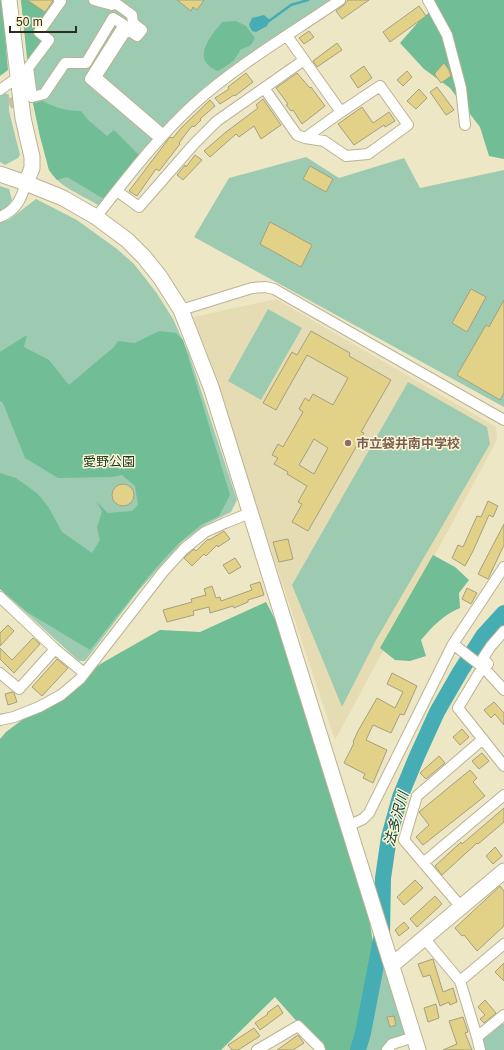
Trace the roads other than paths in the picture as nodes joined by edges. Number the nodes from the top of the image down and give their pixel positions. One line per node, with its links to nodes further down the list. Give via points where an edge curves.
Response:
1 (9, 0): 9 (street)
2 (60, 0): 6 (street, via 39,32 49,40 28,68 32,97 44,94 64,63 86,63 113,18 124,25 90,79 157,136 160,132 96,77 127,29 137,36 142,30 132,23 132,15)
3 (94, 0): 6 (street, via 112,5)
4 (340, 0): 7 (street)
5 (428, 0): 13 (street, via 447,35 461,88)
6 (119, 2)
7 (287, 36): 8 (street); 17 (street, via 234,72 194,104 162,137)
8 (304, 60): 10 (street); 12 (street)
9 (18, 77): 11 (street); 16 (street, via 23,118 32,157 32,168)
10 (264, 88): 14 (street, via 297,135); 17 (street, via 218,121 194,144 139,207)
11 (0, 90)
12 (341, 112): 14 (street); 14 (street, via 380,86 408,125 368,154 346,156 324,141)
13 (465, 125)
14 (305, 138)
15 (0, 174): 16 (street)
16 (26, 183): 18 (street, via 22,196 11,211); 19 (street, via 62,198)
17 (117, 191): 19 (street)
18 (0, 217)
19 (96, 217): 20 (street, via 127,240 144,257)
20 (181, 310): 21 (street, via 252,288 274,289); 22 (street, via 211,387)
21 (504, 420)
22 (250, 513): 30 (street, via 205,532 184,549); 36 (street)
23 (504, 567): 26 (street)
24 (0, 597): 27 (street)
25 (504, 631): 28 (street, via 483,658 488,664)
26 (456, 646): 28 (street); 36 (street, via 370,813)
27 (55, 649): 29 (street, via 19,689); 30 (street)
28 (484, 668): 31 (street); 33 (street, via 458,708)
29 (0, 673)
30 (84, 673): 32 (street, via 61,695 14,717)
31 (504, 690)
32 (0, 720)
33 (483, 739): 34 (street); 37 (street, via 417,796 404,840)
34 (504, 766)
35 (504, 795): 37 (street)
36 (348, 826): 42 (street)
37 (423, 863): 39 (street)
38 (504, 871): 39 (street)
39 (461, 907): 40 (street)
40 (424, 938): 42 (street); 43 (street)
41 (504, 944): 43 (street)
42 (391, 964): 46 (street)
43 (460, 981): 45 (street)
44 (504, 1015): 45 (street)
45 (477, 1037): 50 (street)
46 (416, 1043): 49 (street, via 392,1044)
47 (257, 1050): 48 (street, via 298,1026)
48 (320, 1050)
49 (387, 1050)
50 (480, 1050)

